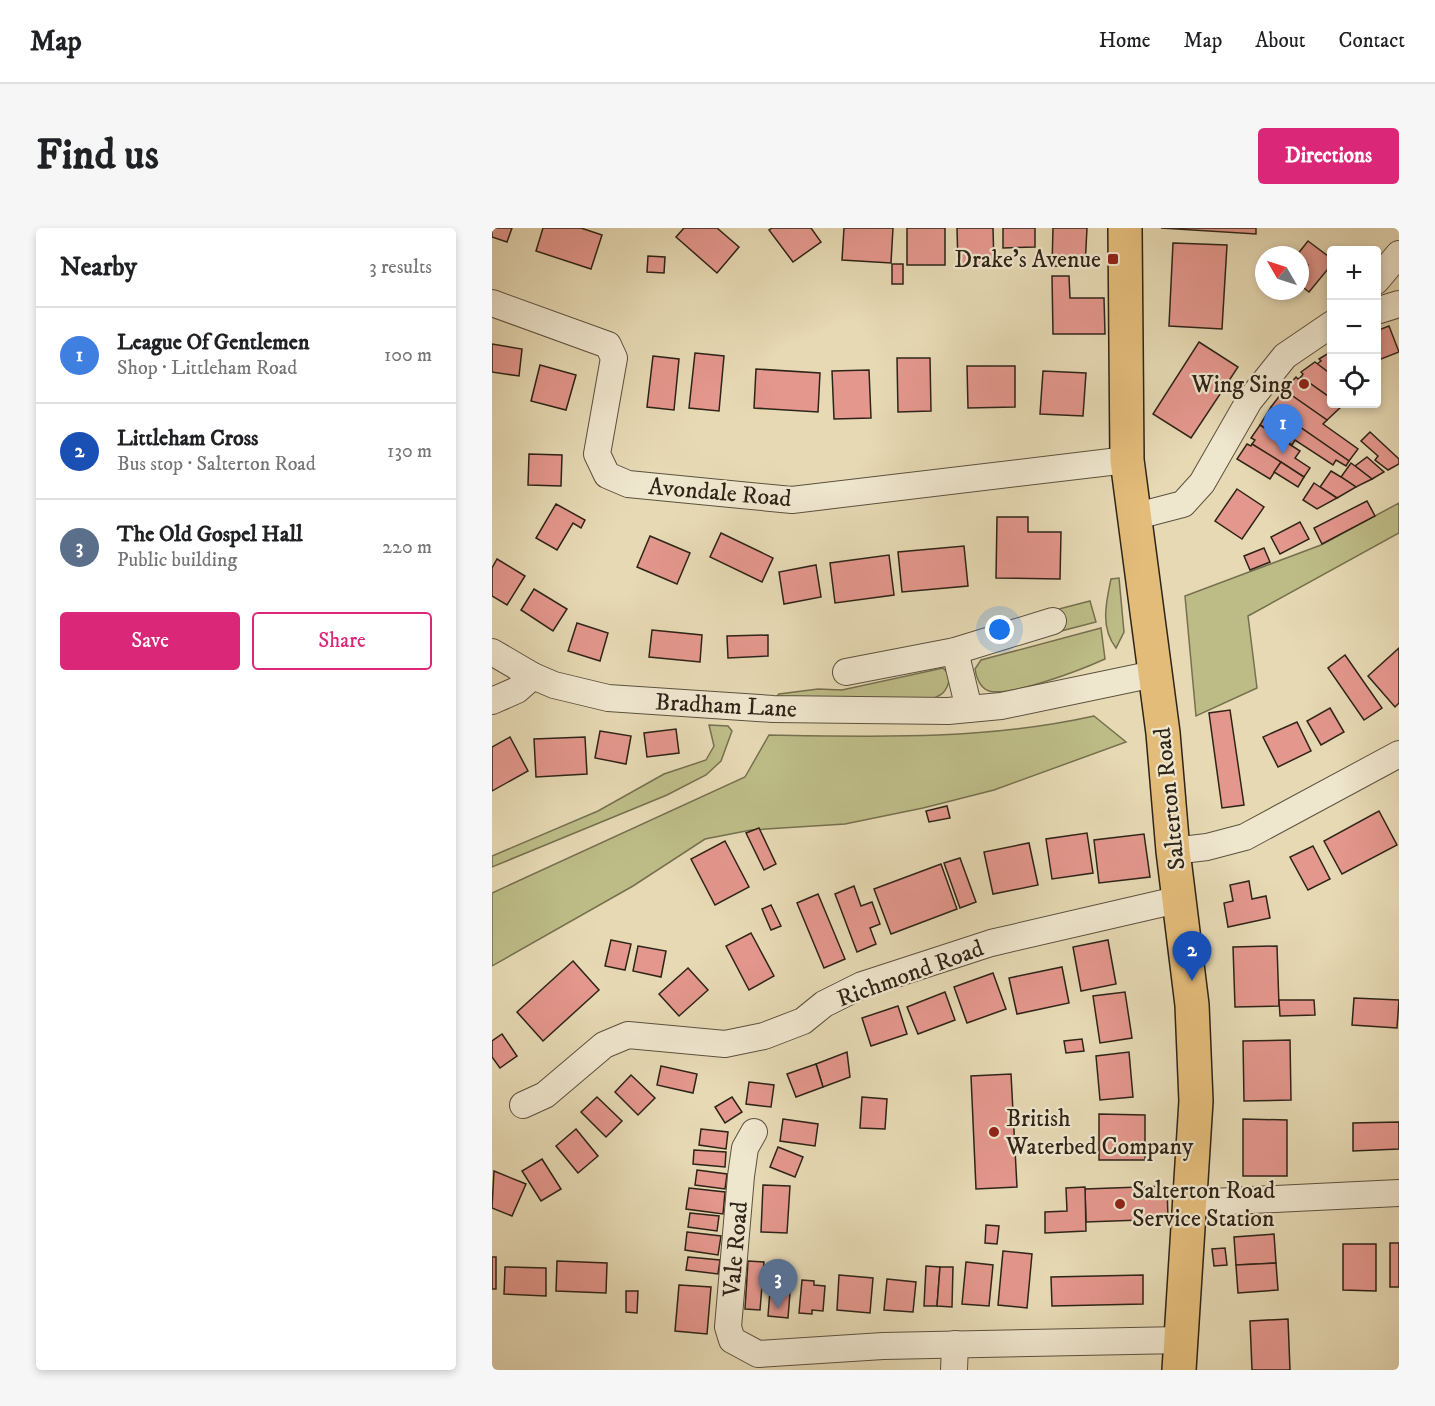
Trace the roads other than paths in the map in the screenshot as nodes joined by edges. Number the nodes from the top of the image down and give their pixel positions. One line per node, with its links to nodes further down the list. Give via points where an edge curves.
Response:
1 (1125, 228): 8 (main road, Salterton Road)
2 (1399, 254): 3 (street)
3 (1381, 276)
4 (492, 303): 8 (street, Avondale Road, via 608,345 614,358 597,454 607,475 628,484 792,500)
5 (1399, 304): 6 (street)
6 (1381, 310)
7 (1327, 327): 9 (street, via 1285,356 1250,401 1202,483 1183,504)
8 (1127, 460): 9 (main road, Salterton Road)
9 (1133, 517): 14 (main road, Salterton Road)
10 (1053, 621): 11 (street)
11 (956, 651): 13 (street); 17 (street)
12 (492, 652): 15 (street, Bradham Lane)
13 (846, 672)
14 (1154, 674): 17 (street, Bradham Lane, via 1001,706); 19 (main road, Salterton Road)
15 (533, 676): 16 (street, via 517,690); 17 (street, Bradham Lane, via 608,698 678,704 773,709)
16 (492, 701)
17 (969, 709)
18 (1399, 754): 19 (street, via 1245,837)
19 (1173, 851): 20 (main road, Salterton Road)
20 (1181, 899): 21 (street, Richmond Road, via 991,943 873,981 837,996 803,1021 764,1036 725,1044 628,1035 604,1045 545,1095); 24 (main road, Salterton Road, via 1192,1005 1196,1101)
21 (523, 1105)
22 (754, 1132): 27 (street, Vale Road, via 745,1148 741,1176 729,1327 732,1340)
23 (1399, 1193): 24 (street)
24 (1191, 1203): 26 (main road, Salterton Road)
25 (954, 1344): 26 (street); 27 (street); 28 (street)
26 (1180, 1355)
27 (756, 1362)
28 (954, 1370)

